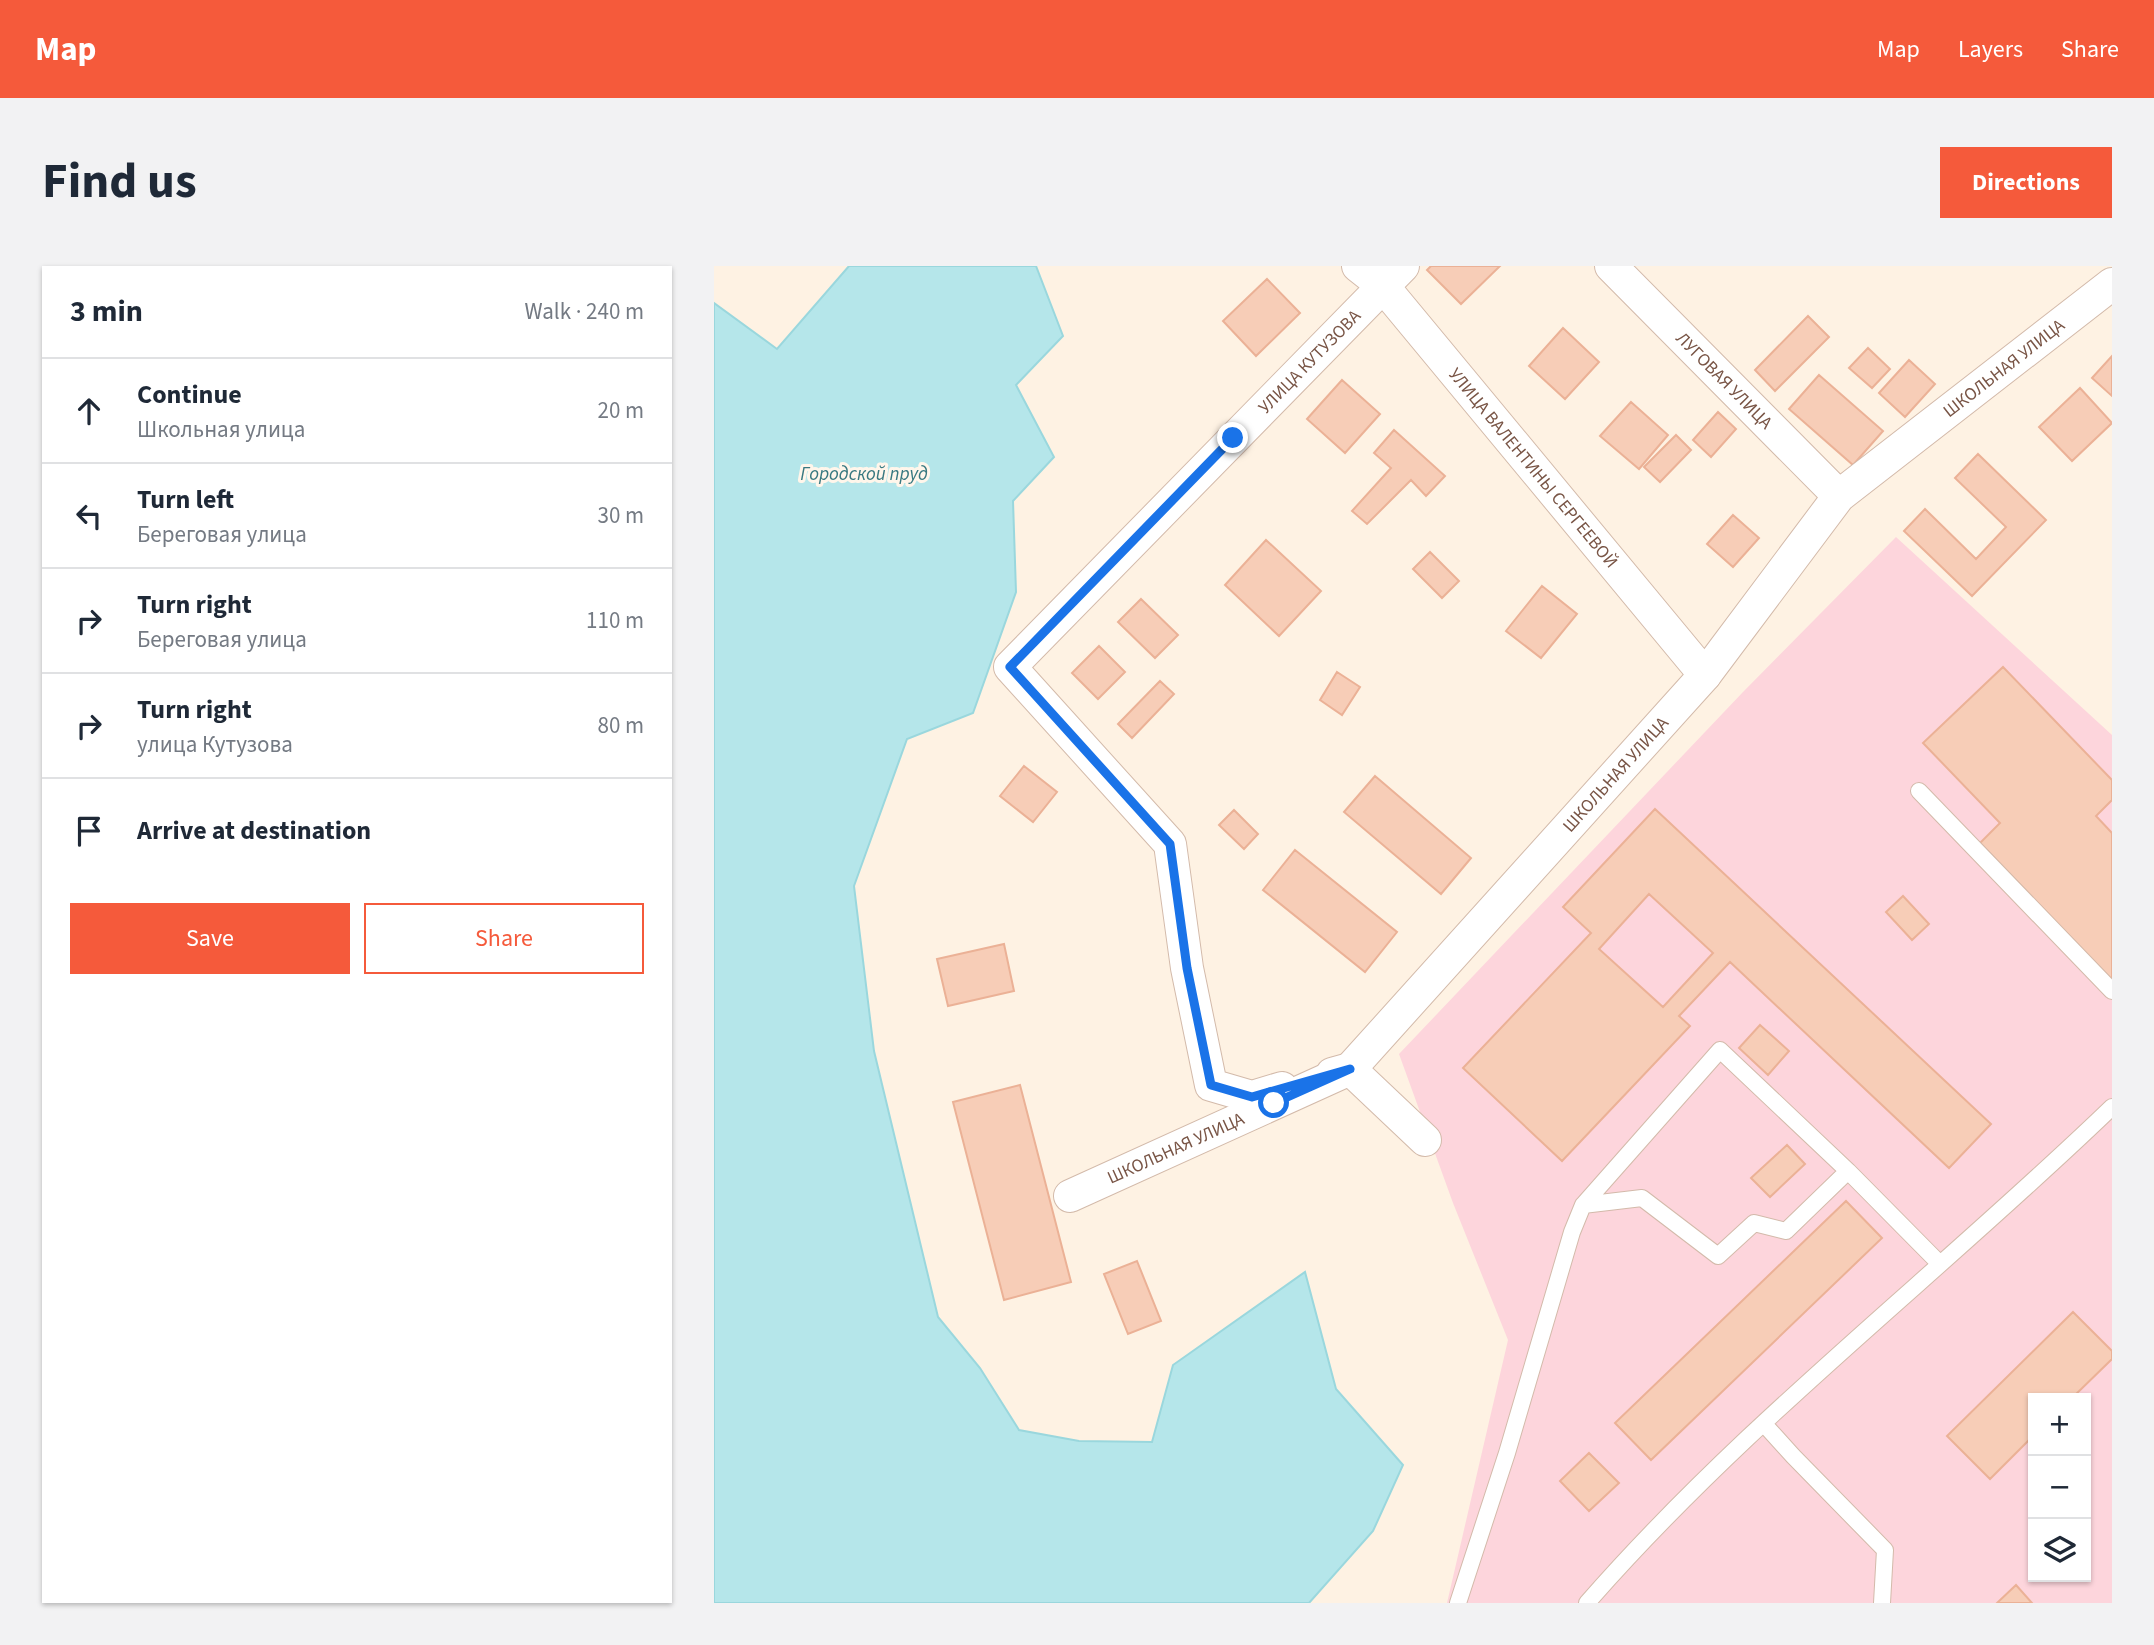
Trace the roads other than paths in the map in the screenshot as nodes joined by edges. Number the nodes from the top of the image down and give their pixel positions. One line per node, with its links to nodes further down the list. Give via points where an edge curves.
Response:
1 (1611, 266): 4 (street, ЛУГОВАЯ УЛИЦА)
2 (1381, 272): 5 (street, УЛИЦА ВАЛЕНТИНЫ СЕРГЕЕВОЙ); 8 (street, УЛИЦА КУТУЗОВА, via 1010,667 1170,844 1187,968 1211,1085 1252,1097)
3 (2110, 281): 4 (street, ШКОЛЬНАЯ УЛИЦА)
4 (1839, 496): 5 (street, ШКОЛЬНАЯ УЛИЦА)
5 (1705, 675): 8 (street, ШКОЛЬНАЯ УЛИЦА)
6 (1919, 791): 7 (lane)
7 (2112, 991)
8 (1350, 1069): 10 (street); 12 (street, ШКОЛЬНАЯ УЛИЦА)
9 (2112, 1107): 14 (lane)
10 (1424, 1140)
11 (1848, 1171): 13 (lane, via 1786,1231 1754,1223 1718,1256 1642,1198); 13 (lane, via 1720,1050); 14 (lane)
12 (1070, 1196)
13 (1583, 1205): 16 (lane)
14 (1940, 1264): 15 (lane)
15 (1764, 1424): 17 (lane); 18 (lane, via 1885,1550)
16 (1458, 1603)
17 (1587, 1603)
18 (1882, 1603)

